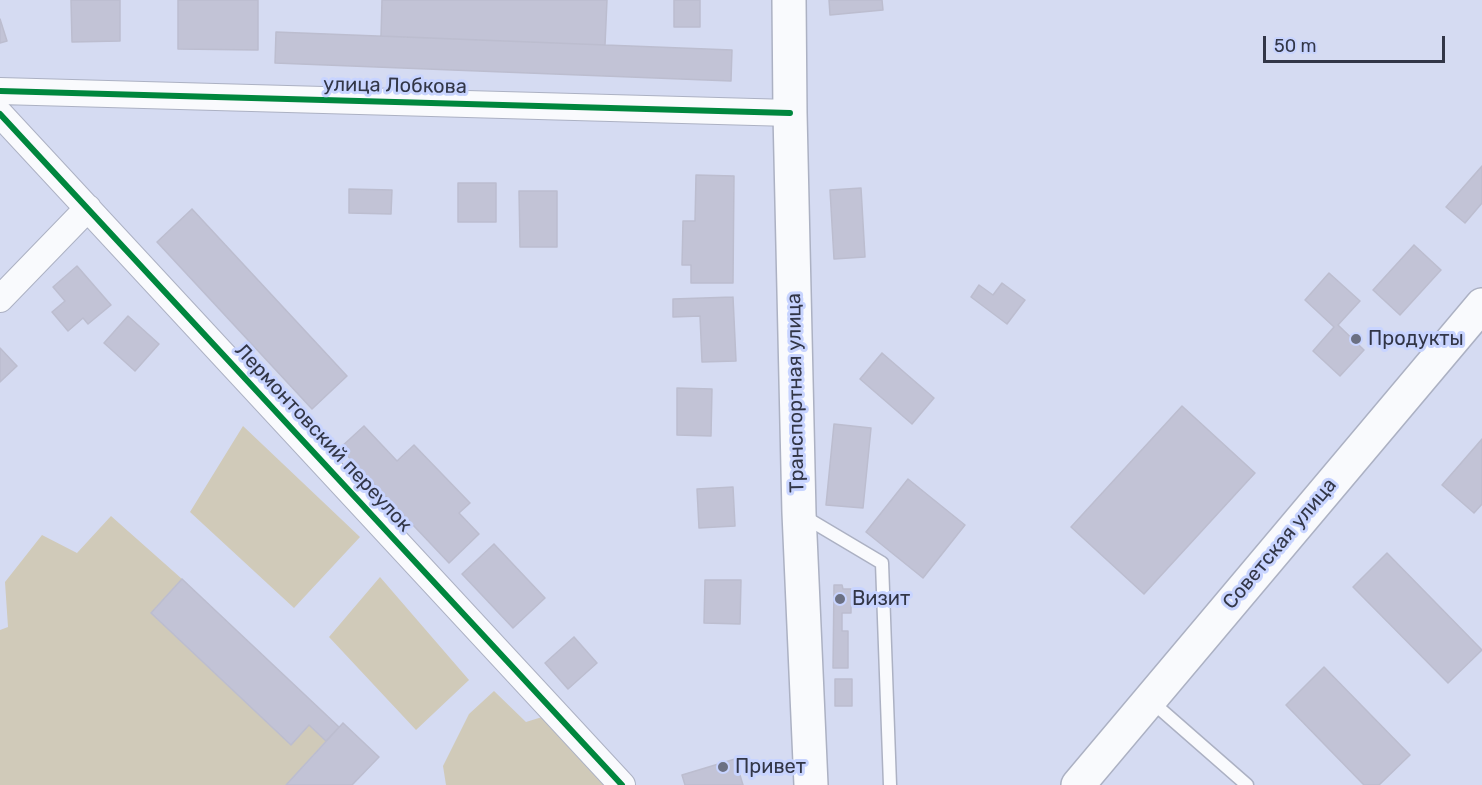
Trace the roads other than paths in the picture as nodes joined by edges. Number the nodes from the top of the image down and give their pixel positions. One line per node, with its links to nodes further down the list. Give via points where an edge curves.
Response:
1 (789, 0): 3 (main road, Транспортная улица)
2 (0, 91): 3 (street, улица Лобкова)
3 (790, 113): 8 (main road, Транспортная улица)
4 (0, 114): 5 (street, Лермонтовский переулок)
5 (88, 208): 6 (street); 10 (street, Лермонтовский переулок)
6 (0, 299)
7 (1482, 305): 9 (main road, Советская улица)
8 (799, 513): 11 (main road, Транспортная улица); 12 (lane, via 882,563)
9 (1149, 700): 13 (main road, Советская улица); 14 (lane)
10 (622, 785)
11 (811, 785)
12 (890, 785)
13 (1078, 785)
14 (1248, 785)

